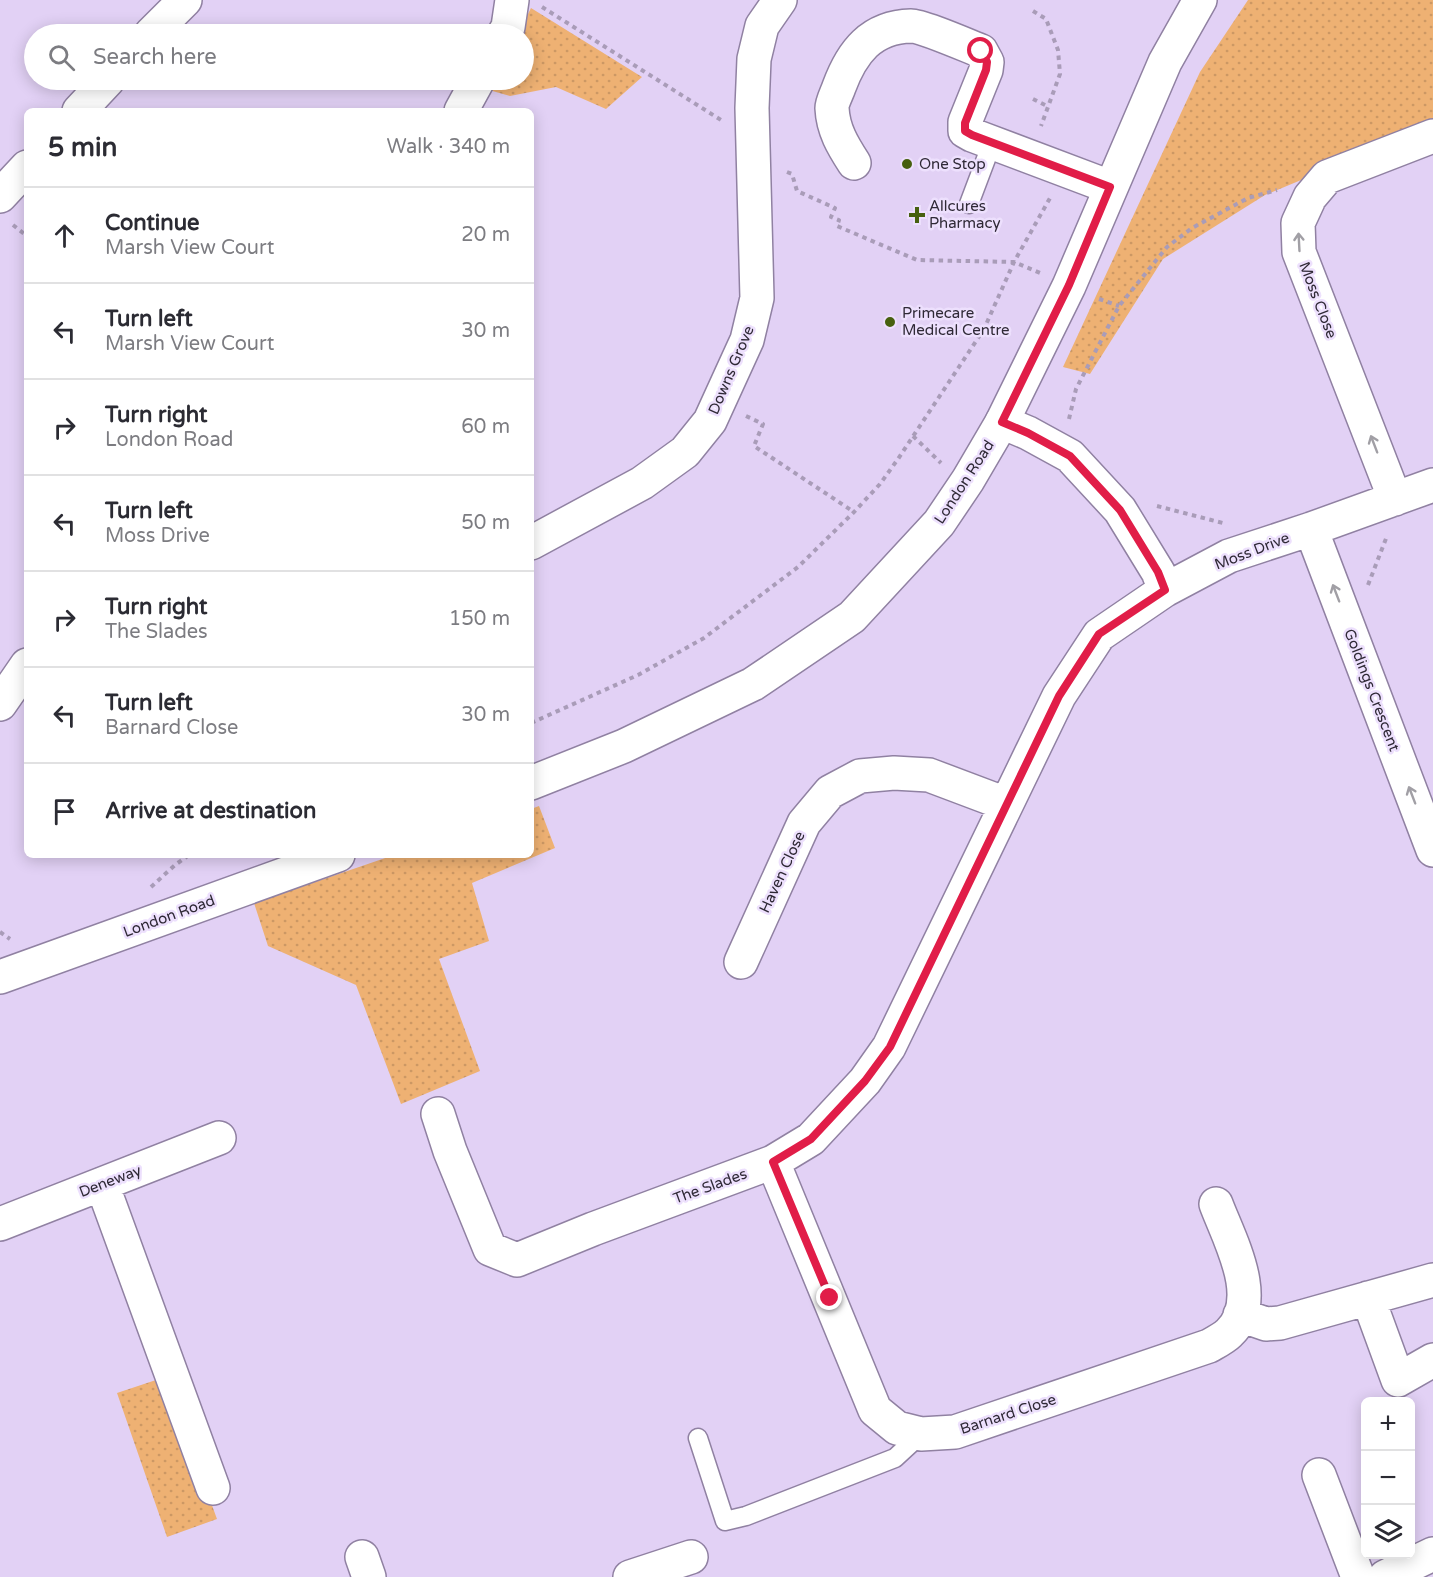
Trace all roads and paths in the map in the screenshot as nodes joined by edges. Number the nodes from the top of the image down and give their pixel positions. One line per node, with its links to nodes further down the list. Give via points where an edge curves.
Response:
1 (184, 0): 7 (street)
2 (512, 0): 8 (street)
3 (780, 0): 29 (street, Downs Grove, via 762,26 753,59 757,298 747,340)
4 (1200, 0): 23 (street, London Road, via 1165,62)
5 (533, 1): 9 (path)
6 (1033, 11): 13 (path, via 1046,19 1058,50 1060,74)
7 (161, 24)
8 (508, 24)
9 (578, 31)
10 (99, 90): 14 (street)
11 (472, 90): 15 (street)
12 (1033, 99): 13 (path)
13 (1049, 107): 16 (path)
14 (82, 108)
15 (462, 108)
16 (1040, 130)
17 (1433, 136): 22 (street)
18 (992, 143): 19 (street, via 965,131 986,70 987,62 981,51 913,26 871,37 859,48 843,77 832,107 837,137); 21 (street); 25 (lane)
19 (854, 163)
20 (24, 170): 24 (street)
21 (1067, 171): 23 (street); 27 (path)
22 (1327, 177): 31 (path, via 1248,198 1192,228 1167,247 1119,306 1076,389); 33 (street, Moss Close, one-way to 22, via 1299,252 1298,223 1310,197)
23 (1110, 187): 28 (street, London Road)
24 (0, 196)
25 (969, 204)
26 (918, 260): 27 (path)
27 (1014, 262): 28 (path); 35 (path, via 984,329 946,389 880,484)
28 (1069, 285): 30 (street, London Road)
29 (719, 402): 35 (path, via 763,424 754,446); 39 (street, Downs Grove, via 710,421 685,452 642,483)
30 (1002, 422): 40 (street, via 1070,456 1120,510); 45 (street, London Road, via 939,523 852,617 753,684 624,746)
31 (1067, 427)
32 (1433, 485): 33 (street, Moss Drive)
33 (1395, 499): 37 (street, Moss Drive)
34 (1149, 504): 36 (path)
35 (854, 512): 44 (path, via 798,567 704,638 638,675)
36 (1229, 524)
37 (1311, 529): 40 (street, Moss Drive, via 1229,556); 47 (street, Goldings Crescent, one-way to 37)
38 (1388, 533): 41 (path)
39 (534, 541)
40 (1165, 590): 46 (street, The Slades, via 1099,634 1059,696)
41 (1365, 594)
42 (24, 669): 43 (street)
43 (0, 704)
44 (534, 722)
45 (534, 782)
46 (1006, 804): 49 (street, Haven Close, via 929,775 860,776 830,792 804,824); 53 (street, The Slades, via 890,1047 865,1081 811,1139)
47 (1433, 850)
48 (330, 858): 50 (street, London Road)
49 (741, 962)
50 (0, 977)
51 (438, 1114): 53 (street, The Slades, via 490,1250 517,1260)
52 (219, 1138): 54 (street, Deneway)
53 (773, 1162): 61 (street, Barnard Close, via 875,1410 897,1428)
54 (102, 1184): 56 (street, Deneway); 64 (street)
55 (1216, 1204): 59 (street, via 1243,1273 1245,1297)
56 (0, 1224)
57 (1433, 1280): 58 (street)
58 (1368, 1298): 59 (street, via 1280,1323 1266,1324); 60 (street, via 1398,1380)
59 (1240, 1315): 61 (street, Barnard Close, via 1230,1332 1209,1346 955,1432)
60 (1433, 1360)
61 (921, 1434): 62 (lane, via 895,1458 725,1521)
62 (698, 1438)
63 (1319, 1475): 68 (street)
64 (213, 1488)
65 (1433, 1554): 69 (street)
66 (691, 1557): 67 (street)
67 (630, 1577)
68 (1358, 1577)
69 (1385, 1577)

